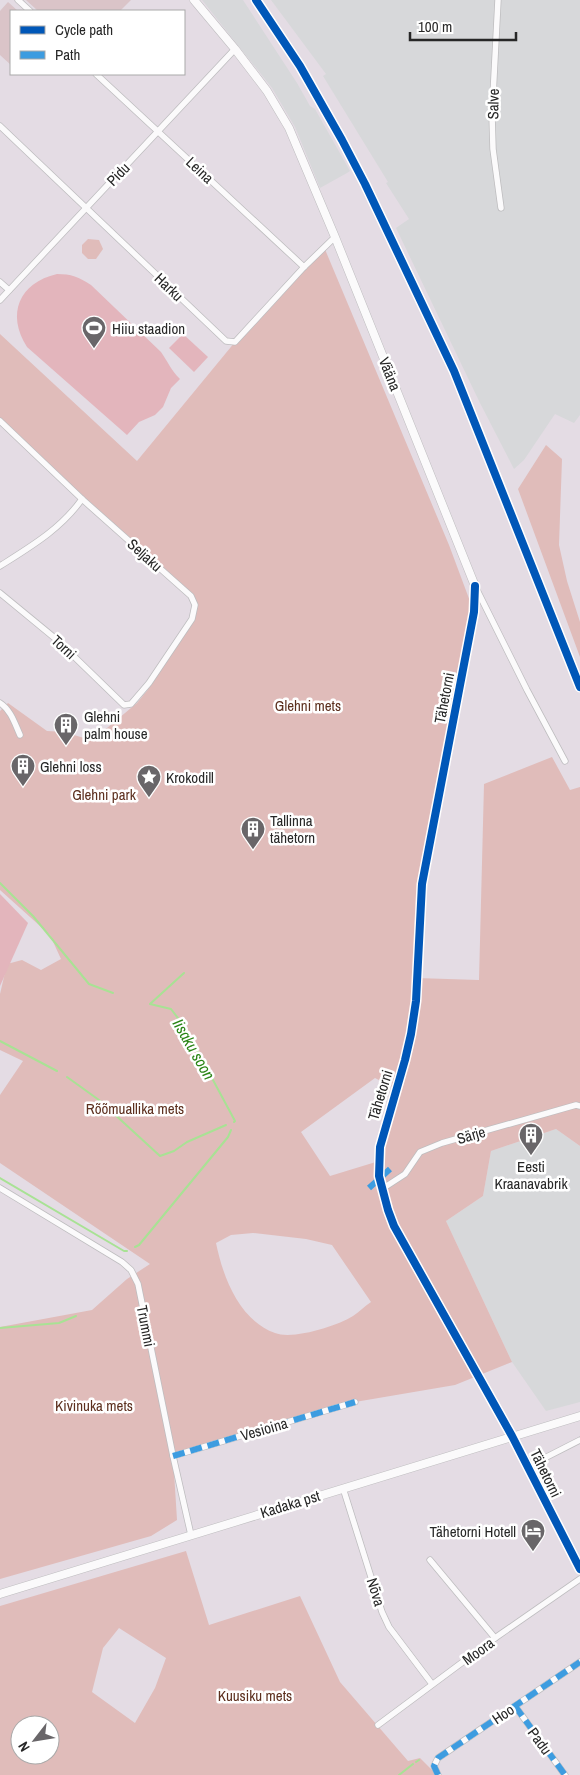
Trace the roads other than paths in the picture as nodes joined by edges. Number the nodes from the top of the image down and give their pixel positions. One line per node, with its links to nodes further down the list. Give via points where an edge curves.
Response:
1 (18, 0): 4 (street)
2 (194, 0): 5 (street, Vääna)
3 (498, 0): 10 (street, Salve, via 492,115)
4 (29, 10)
5 (235, 49): 8 (street, Pidu); 11 (street, Vääna, via 267,91 289,128)
6 (97, 75): 8 (street, Leina)
7 (0, 126): 9 (street, Harku)
8 (158, 132): 9 (street, Pidu); 12 (street, Leina)
9 (85, 208): 12 (street, Harku, via 226,341 235,342); 14 (street, Pidu)
10 (501, 208)
11 (335, 237): 12 (street, Harku); 19 (street, Vääna)
12 (304, 267)
13 (0, 282): 14 (street)
14 (9, 290): 15 (street, Pidu)
15 (0, 300)
16 (0, 421): 17 (street, Seljaku)
17 (82, 499): 18 (street, via 73,513 45,537); 22 (street, Seljaku, via 191,596 194,605 192,619 149,684 131,704)
18 (0, 566)
19 (475, 586): 24 (street, Vääna); 27 (street, Tähetorni, via 474,612 422,884 416,1001 411,1034 380,1147)
20 (0, 593): 22 (street, Torni, via 56,639)
21 (0, 703): 23 (street, via 14,719)
22 (124, 705)
23 (20, 735)
24 (565, 761)
25 (578, 1105): 27 (street, Särje, via 420,1152 405,1174)
26 (0, 1188): 32 (street, Trummi, via 131,1270 138,1284)
27 (382, 1189): 30 (street, Tähetorni, via 394,1226)
28 (355, 1402): 32 (street, Vesioina)
29 (580, 1416): 30 (street, Kadaka pst)
30 (512, 1436): 33 (street, Tähetorni); 34 (street, Kadaka pst)
31 (580, 1440): 33 (street)
32 (173, 1456): 35 (street, Trummi)
33 (528, 1467): 37 (street, Tähetorni)
34 (344, 1488): 35 (street, Kadaka pst); 42 (street, Nõva, via 382,1612 389,1627)
35 (192, 1535): 39 (street, Kadaka pst)
36 (430, 1560): 40 (street)
37 (580, 1569)
38 (580, 1579): 40 (street, Moora)
39 (0, 1594)
40 (495, 1638): 42 (street, Moora)
41 (580, 1662): 43 (street, Hoo)
42 (432, 1684): 44 (street, Moora)
43 (515, 1706): 45 (street, Hoo, via 438,1758 434,1766); 46 (street, Padu)
44 (378, 1725)
45 (436, 1773)
46 (564, 1775)

